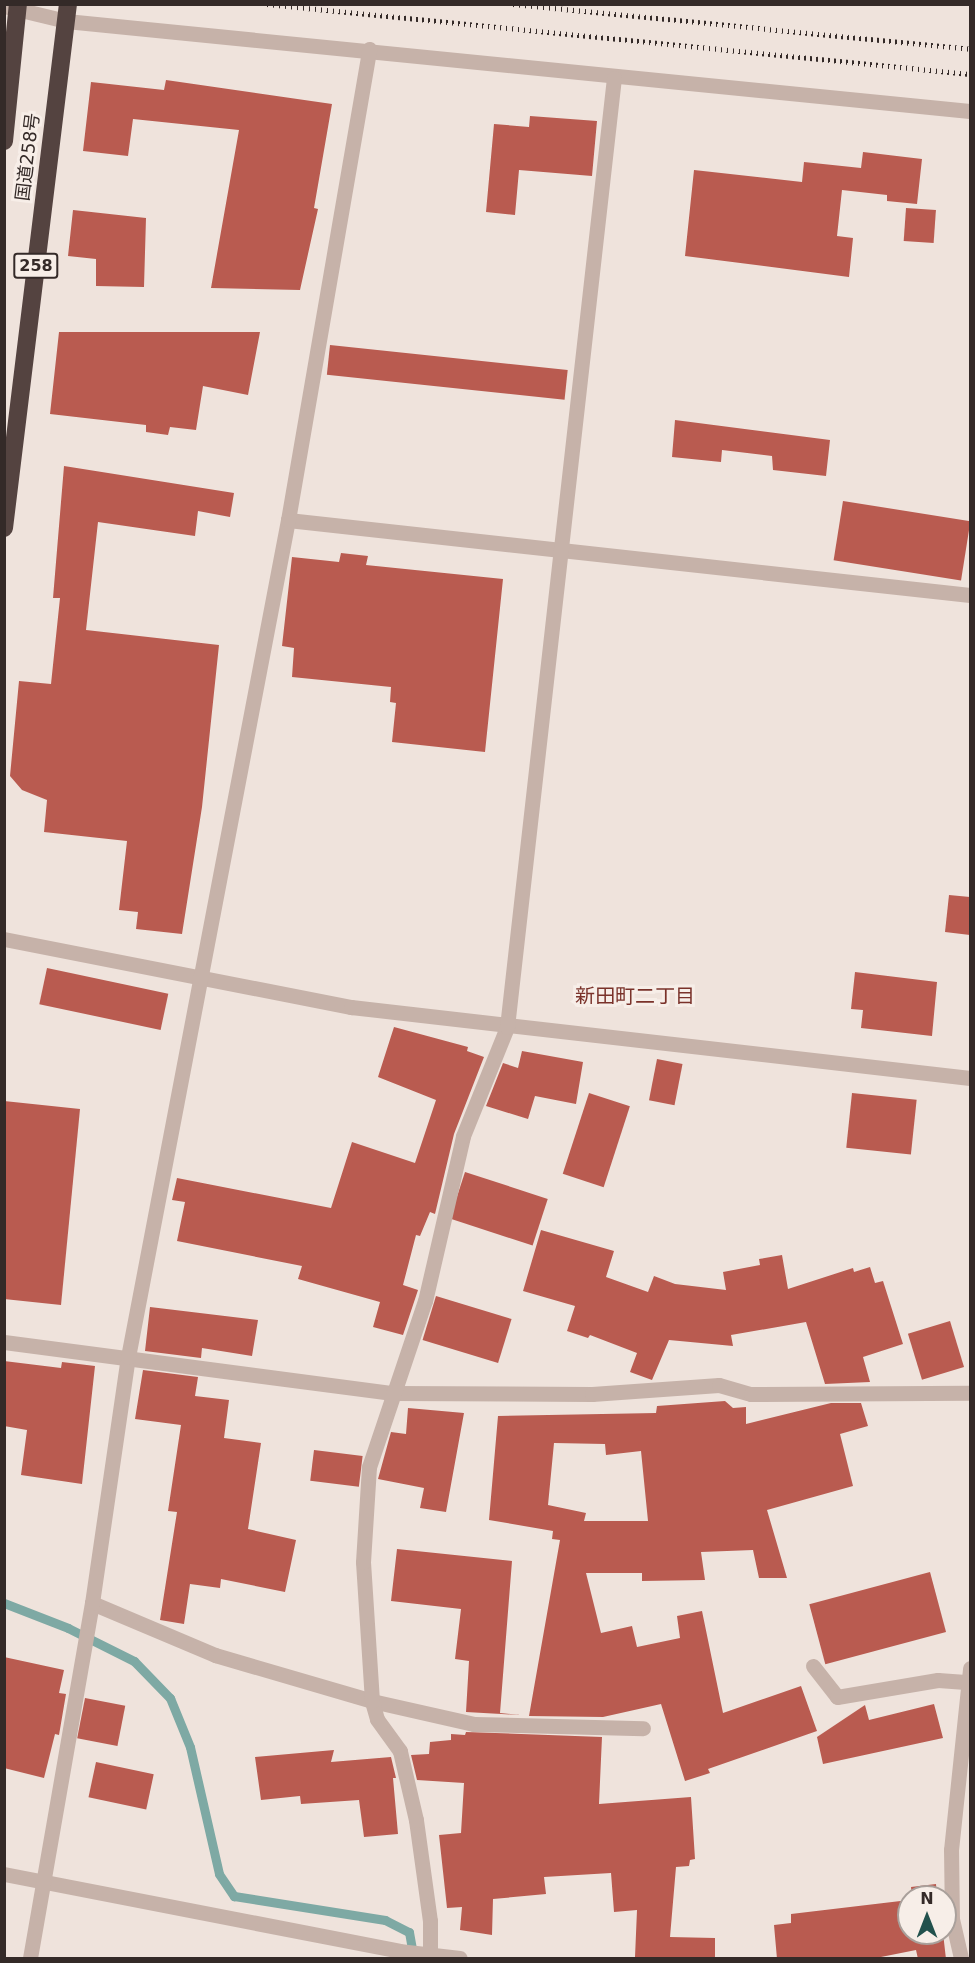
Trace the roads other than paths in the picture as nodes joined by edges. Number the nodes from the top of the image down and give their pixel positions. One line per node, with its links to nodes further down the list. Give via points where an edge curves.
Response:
1 (14, 6): 2 (street); 6 (highway, 国道258号)
2 (67, 13): 3 (street); 8 (highway, 国道258号 / 258)
3 (369, 49): 4 (street); 7 (street)
4 (614, 78): 5 (street); 9 (street)
5 (970, 111)
6 (4, 141)
7 (288, 520): 9 (street); 12 (street)
8 (4, 528)
9 (560, 549): 10 (street); 13 (street)
10 (970, 595)
11 (4, 939): 12 (street)
12 (198, 979): 13 (street, via 351,1006); 16 (street)
13 (507, 1027): 14 (street); 17 (street, via 462,1136 425,1301)
14 (970, 1078)
15 (4, 1341): 16 (street)
16 (128, 1357): 17 (street); 19 (street)
17 (393, 1393): 18 (street, via 581,1394 719,1385 751,1394); 22 (street, via 369,1467 363,1562)
18 (970, 1393)
19 (92, 1603): 22 (street, via 215,1655); 25 (street)
20 (813, 1666): 21 (street, via 837,1697)
21 (970, 1675): 30 (street, via 951,1850 952,1920)
22 (372, 1701): 23 (street, via 474,1724); 27 (street, via 377,1719 400,1751 416,1820 430,1921)
23 (643, 1728)
24 (4, 1874): 25 (street)
25 (44, 1884): 26 (street); 28 (street)
26 (399, 1955): 27 (street)
27 (430, 1957): 29 (street)
28 (30, 1959)
29 (460, 1959)
30 (961, 1959)

